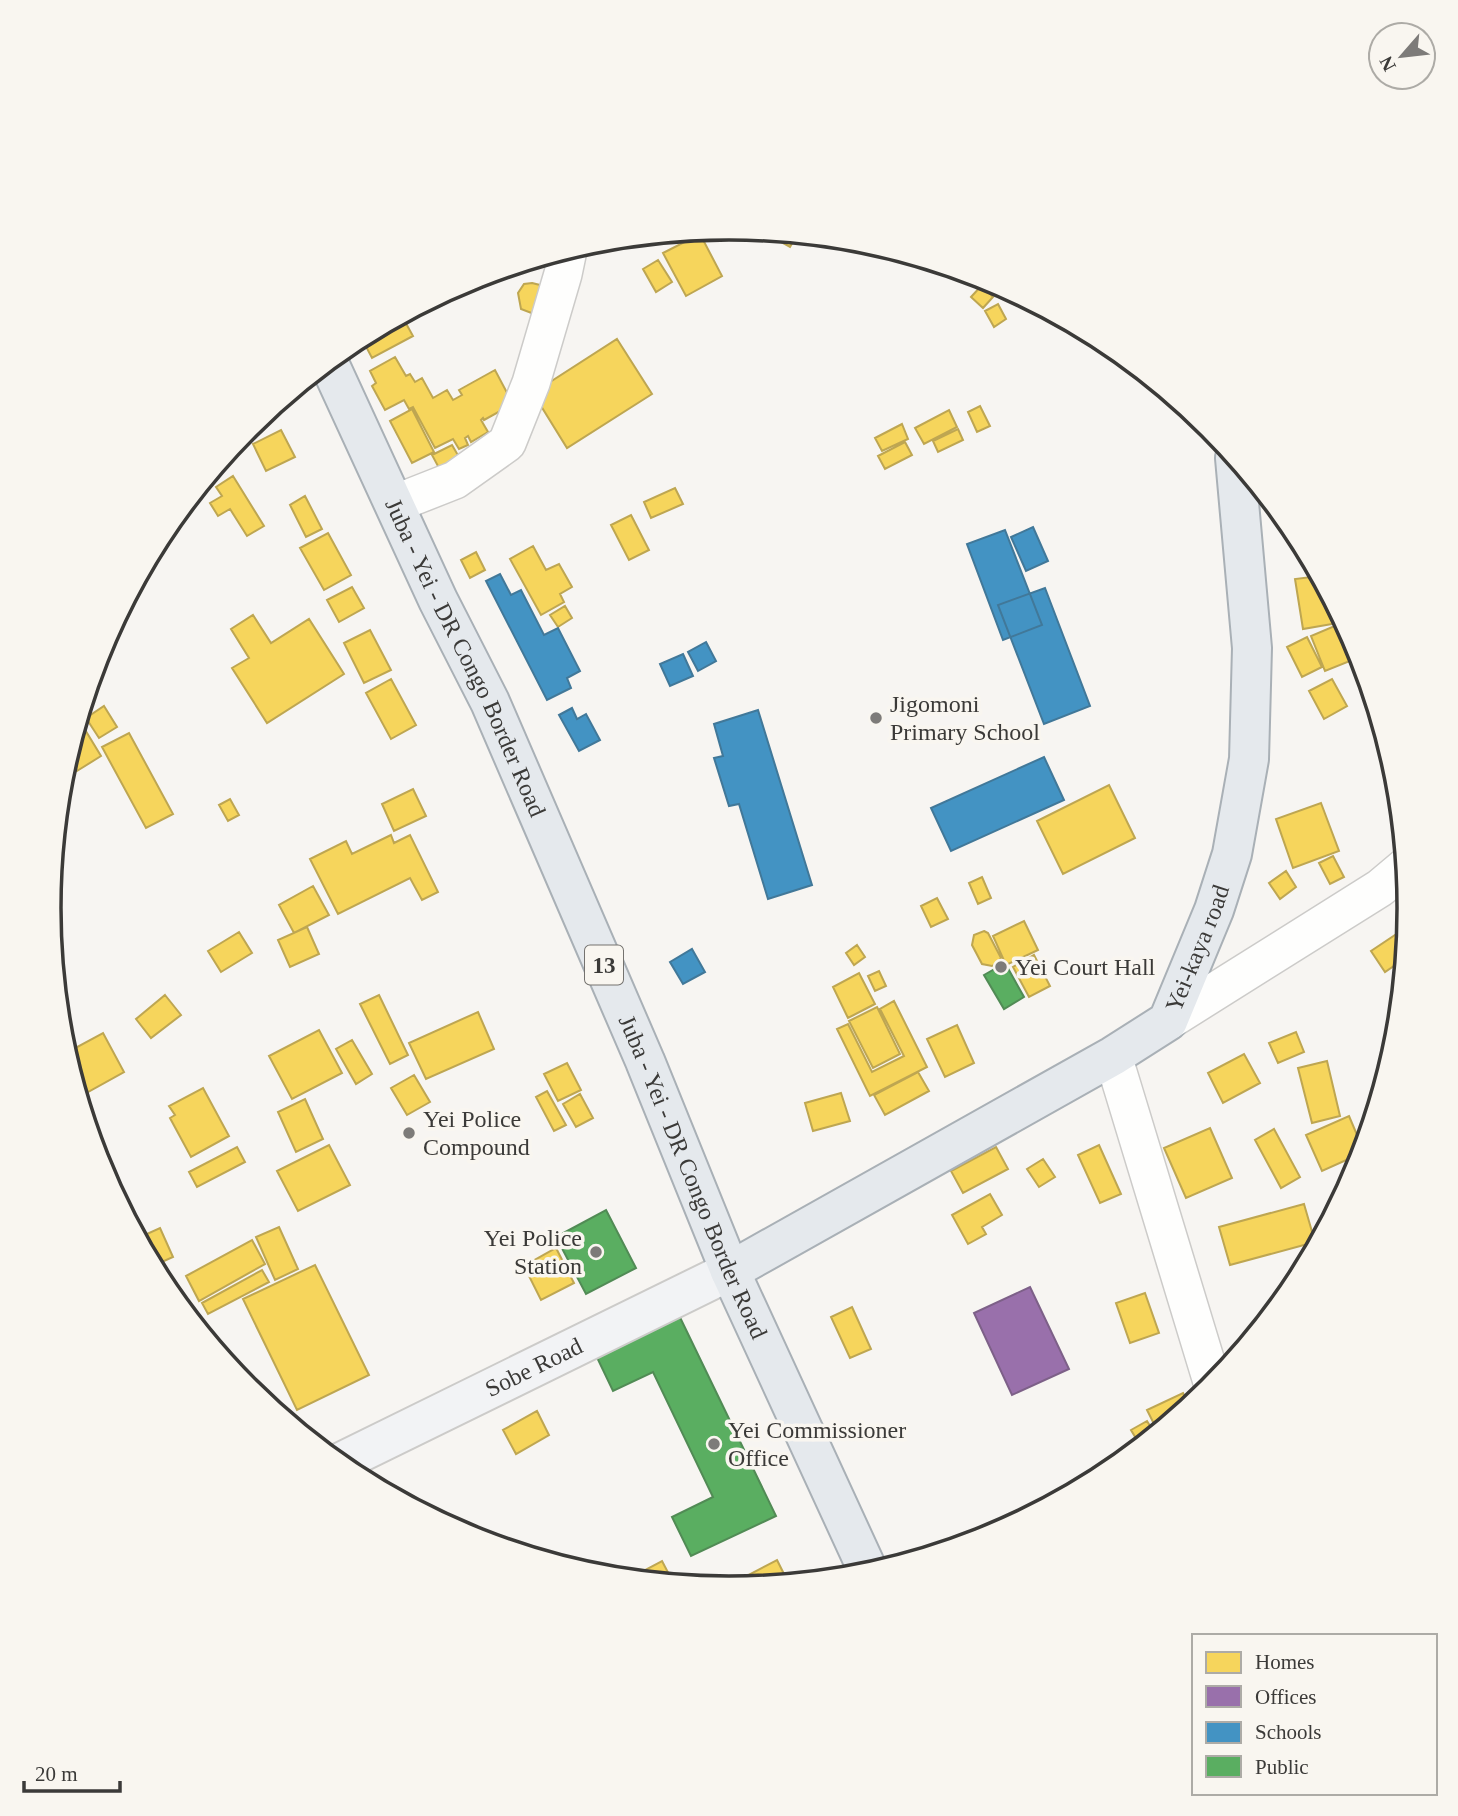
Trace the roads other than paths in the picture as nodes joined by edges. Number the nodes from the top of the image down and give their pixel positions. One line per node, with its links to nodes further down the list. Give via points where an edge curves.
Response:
1 (566, 261): 4 (street, via 531,383 507,443 455,480)
2 (332, 371): 4 (main road, Juba - Yei - DR Congo Border Road / 13)
3 (1236, 474): 6 (main road, Yei-kaya road, via 1252,649 1249,759 1232,854)
4 (394, 504): 8 (main road, Juba - Yei - DR Congo Border Road / 13, via 490,702)
5 (1395, 875): 6 (street)
6 (1167, 1021): 7 (main road, Yei-kaya road)
7 (1113, 1056): 8 (main road, Yei-kaya road); 9 (street)
8 (730, 1271): 10 (street, Sobe Road); 11 (main road, Juba - Yei - DR Congo Border Road / 13)
9 (1209, 1372)
10 (350, 1458)
11 (864, 1562)

